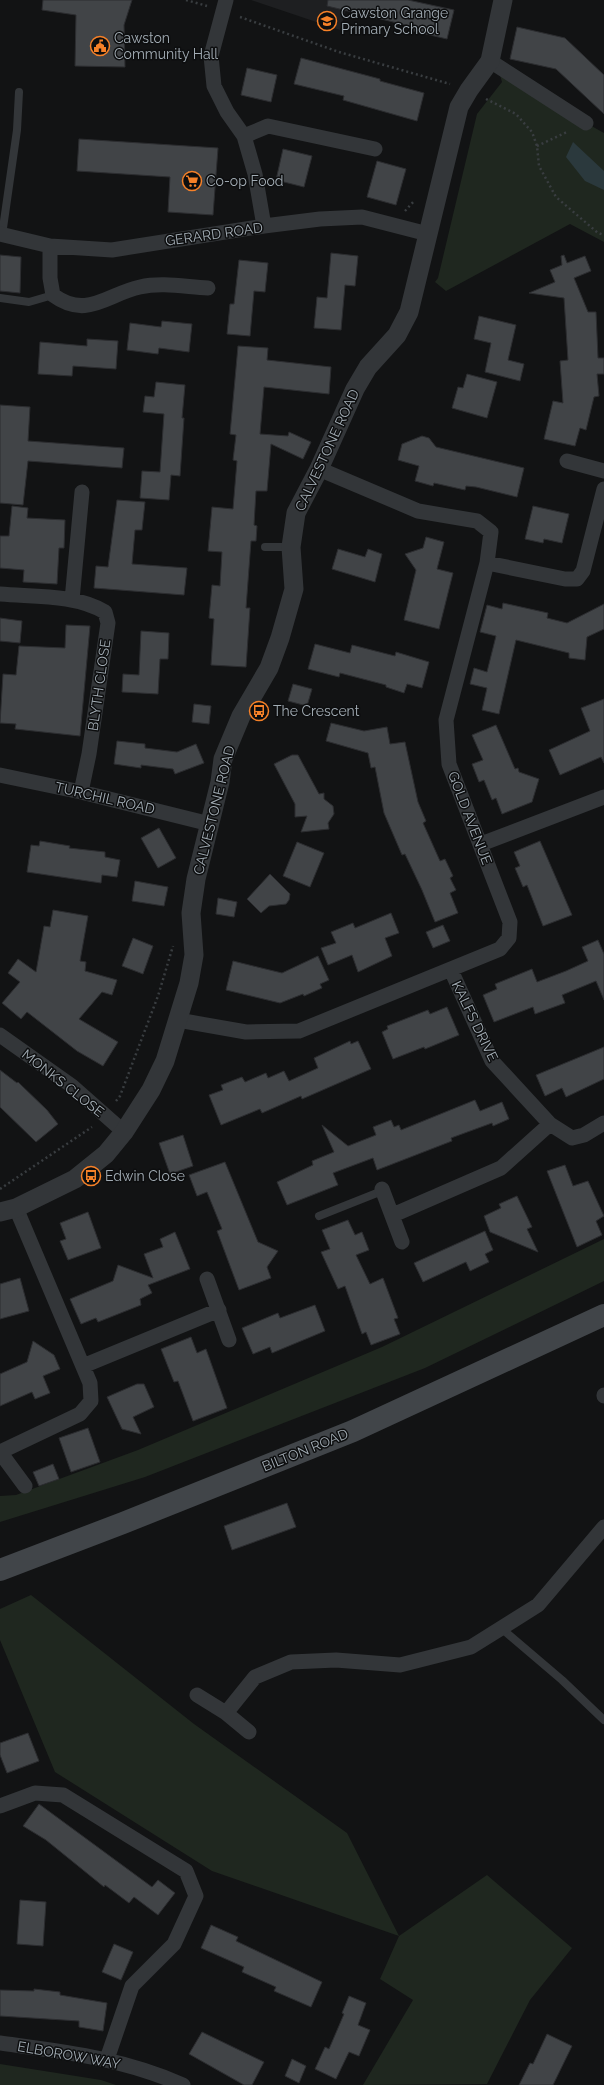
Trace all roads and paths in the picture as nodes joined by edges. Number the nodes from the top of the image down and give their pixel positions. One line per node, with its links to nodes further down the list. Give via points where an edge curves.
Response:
1 (186, 0): 3 (path)
2 (503, 0): 4 (street, CALVESTONE ROAD)
3 (224, 6): 5 (path, via 339,52); 8 (street, via 211,56 214,86 227,112)
4 (490, 61): 5 (street, CALVESTONE ROAD); 7 (street)
5 (458, 87): 13 (street, CALVESTONE ROAD, via 459,107); 15 (path, via 516,114 532,132 537,146 539,166 556,197 598,233)
6 (19, 92): 14 (lane, via 17,130)
7 (586, 123)
8 (244, 136): 9 (street, via 268,126); 12 (street, via 255,174)
9 (375, 149)
10 (416, 196): 11 (path, via 413,204)
11 (402, 213)
12 (264, 226): 13 (street, GERARD ROAD, via 320,219 362,218); 16 (street, GERARD ROAD, via 112,250)
13 (428, 234): 21 (street, CALVESTONE ROAD, via 409,312 397,335 368,367 354,389)
14 (1, 235): 16 (street, GERARD ROAD)
15 (604, 235)
16 (50, 246): 18 (street)
17 (208, 288): 18 (street, via 156,285 139,287 88,306 72,305)
18 (53, 295): 19 (lane, via 29,302)
19 (0, 298)
20 (566, 461): 22 (street)
21 (318, 469): 26 (street, CALVESTONE ROAD, via 296,513); 27 (street, GOLD AVENUE, via 418,511 477,521 491,532)
22 (604, 471)
23 (604, 489): 27 (street, via 583,572 577,579 565,579)
24 (82, 492): 29 (street)
25 (265, 547): 26 (lane)
26 (291, 547): 33 (street, CALVESTONE ROAD, via 294,589 280,638 269,668 241,716 223,759)
27 (487, 563): 34 (street, GOLD AVENUE, via 446,720 449,764)
28 (0, 594): 29 (street, BLYTH CLOSE)
29 (72, 600): 31 (street, BLYTH CLOSE, via 95,606 105,612 108,623)
30 (0, 774): 31 (street, TURCHIL ROAD)
31 (81, 792): 33 (street, TURCHIL ROAD)
32 (604, 797): 34 (street)
33 (210, 824): 37 (street, CALVESTONE ROAD, via 196,879 191,913 194,955)
34 (481, 844): 36 (street, GOLD AVENUE, via 510,922 509,938 500,949)
35 (175, 939): 39 (path, via 158,996 120,1096)
36 (451, 970): 37 (street, GOLD AVENUE, via 299,1031 246,1032); 42 (street, KALFS DRIVE, via 492,1060)
37 (178, 1020): 43 (street, CALVESTONE ROAD, via 165,1061)
38 (0, 1036): 43 (street, MONKS CLOSE, via 72,1086)
39 (111, 1106)
40 (98, 1122): 44 (path)
41 (604, 1123): 42 (street, KALFS DRIVE, via 584,1135 572,1138)
42 (550, 1124): 47 (street, via 501,1168)
43 (124, 1132): 46 (street, CALVESTONE ROAD, via 106,1154 75,1179)
44 (0, 1189)
45 (382, 1190): 47 (street); 48 (lane)
46 (8, 1210): 54 (street)
47 (393, 1215): 49 (street)
48 (318, 1216)
49 (402, 1242)
50 (208, 1280): 51 (street)
51 (219, 1310): 53 (street); 54 (street)
52 (604, 1315): 57 (main road, BILTON ROAD, via 353,1431)
53 (229, 1340)
54 (84, 1366): 55 (street, via 90,1383 91,1401 80,1414 0,1452)
55 (25, 1486)
56 (604, 1527): 58 (street, via 538,1605)
57 (0, 1570)
58 (501, 1628): 60 (street, via 471,1647 400,1665 336,1660 291,1662 255,1677); 61 (lane)
59 (197, 1695): 60 (street)
60 (226, 1713): 62 (street)
61 (604, 1720)
62 (249, 1732)
63 (0, 1806): 65 (street, via 34,1793 63,1795 186,1871 196,1896 174,1944 132,1986)
64 (0, 2043): 65 (street, ELBOROW WAY)
65 (107, 2059): 66 (street, ELBOROW WAY)
66 (183, 2085)

